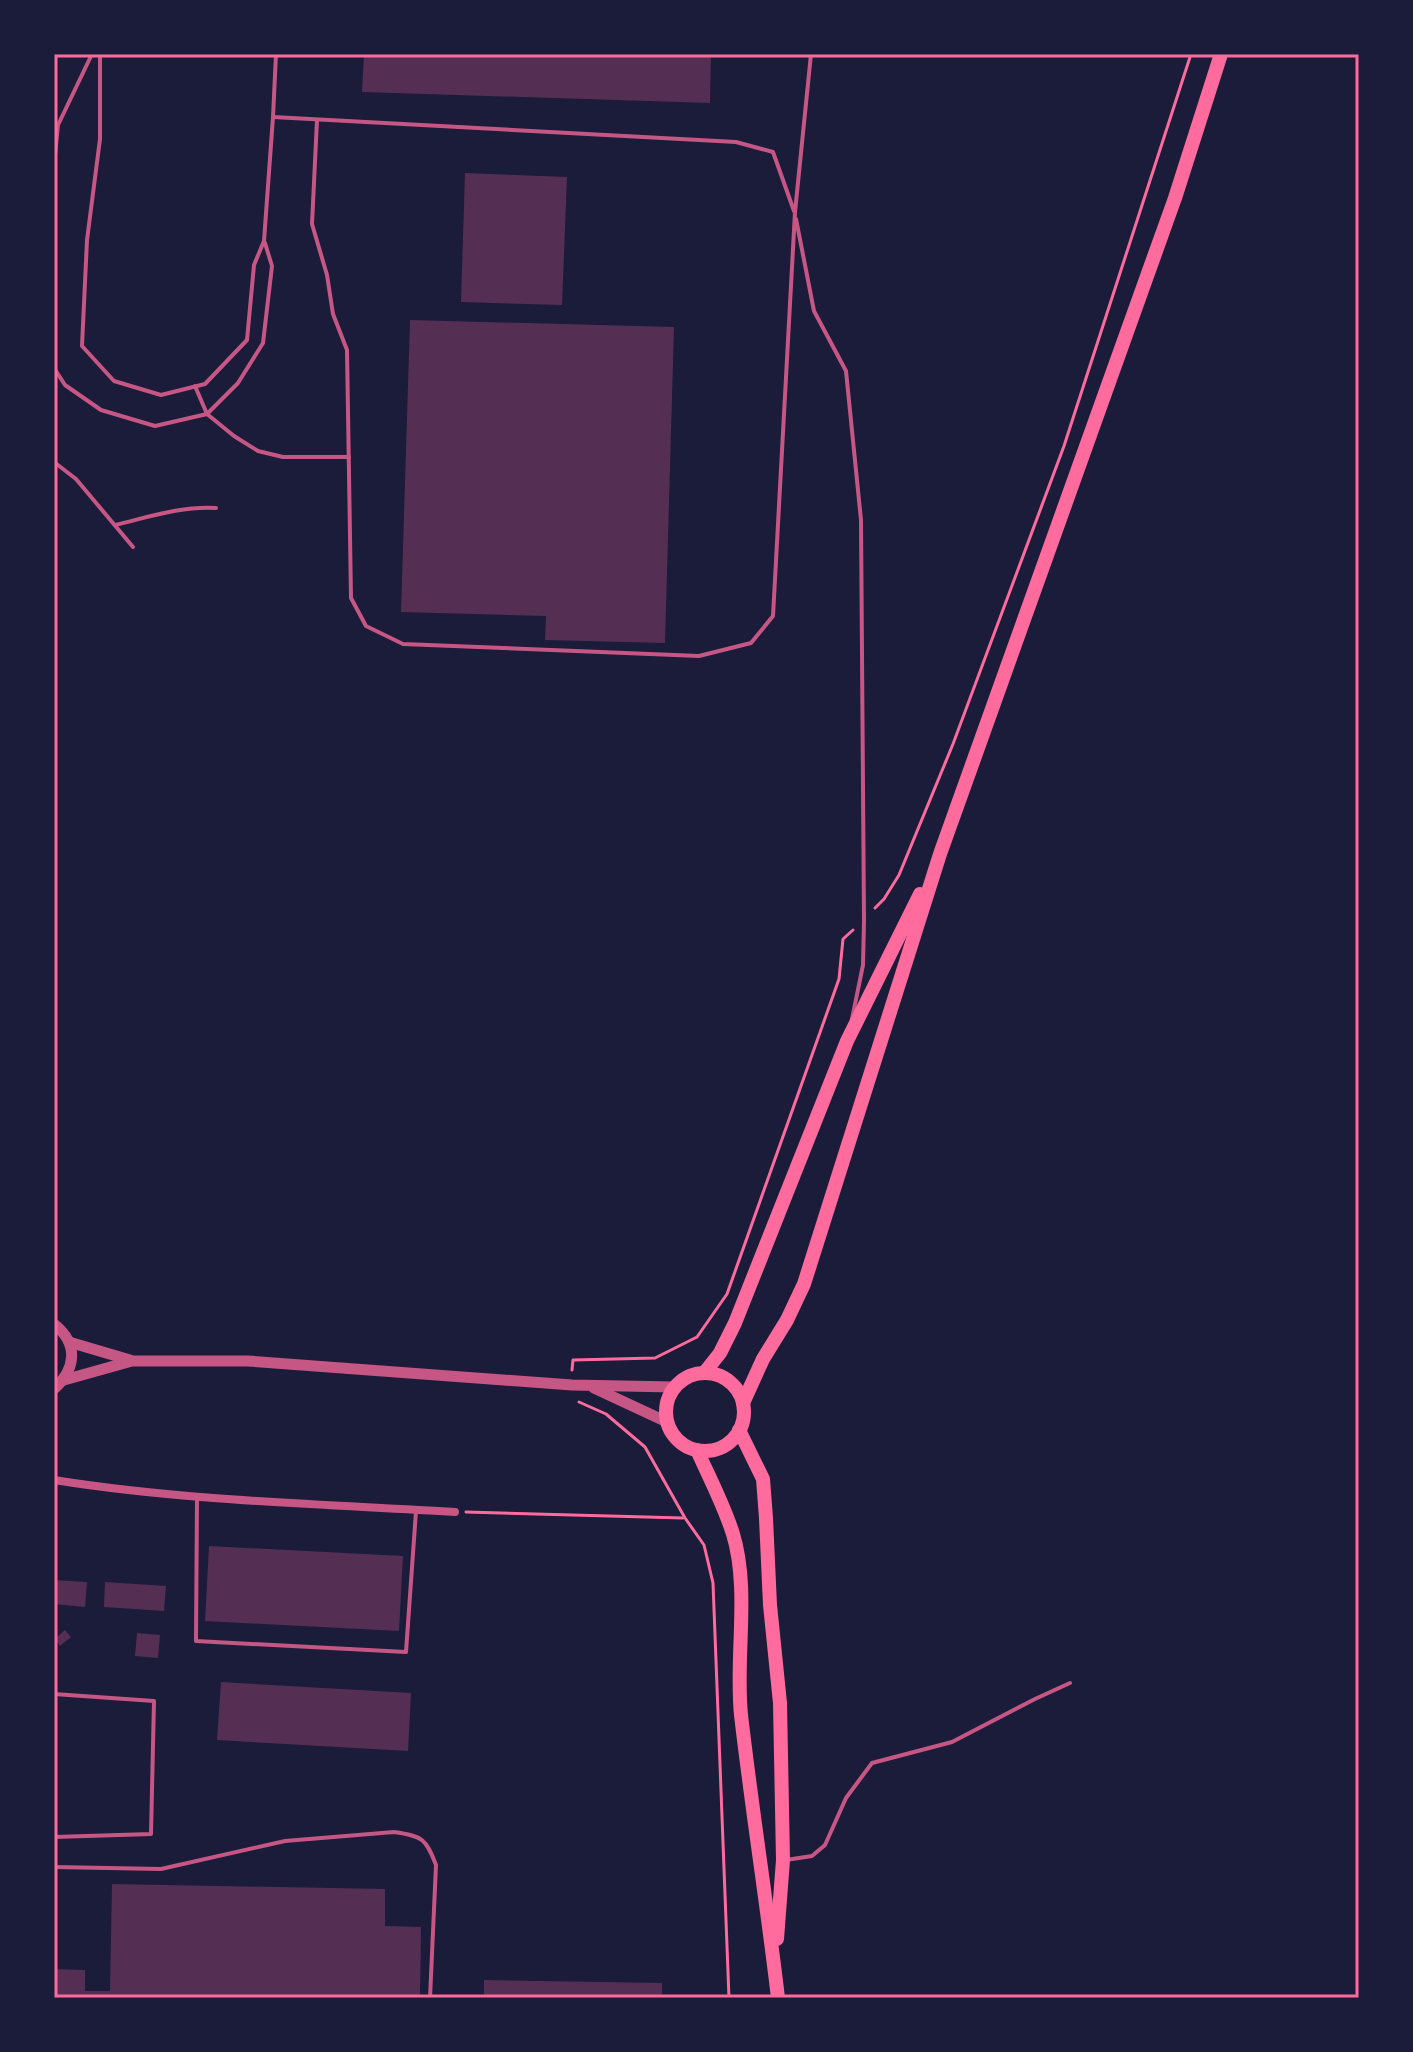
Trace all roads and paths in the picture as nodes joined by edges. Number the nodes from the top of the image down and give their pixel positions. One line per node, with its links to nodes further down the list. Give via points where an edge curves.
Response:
1 (92, 54): 9 (lane, via 58,125)
2 (100, 54): 13 (lane, via 100,139 87,240 82,346 114,381 161,395)
3 (276, 54): 7 (lane)
4 (811, 54): 10 (lane)
5 (1191, 54): 21 (path, via 1064,446 953,744 899,875)
6 (1221, 54): 20 (main road, via 1175,198)
7 (273, 117): 8 (lane); 11 (lane)
8 (317, 120): 10 (lane, via 736,142 773,152); 15 (lane, via 312,224 347,350)
9 (54, 165)
10 (795, 212): 15 (lane, via 773,616 751,643 699,656 403,644 366,626 351,598); 21 (lane, via 814,311 846,371 861,520)
11 (264, 241): 13 (lane, via 254,265 247,340 205,384); 14 (lane, via 272,266 263,343 238,383)
12 (54, 368): 14 (lane, via 65,385 101,410 155,426)
13 (195, 386): 14 (lane)
14 (207, 414): 15 (lane, via 258,451 283,457)
15 (349, 457)
16 (54, 462): 18 (lane)
17 (216, 508): 18 (lane, via 173,510)
18 (115, 525): 19 (lane)
19 (133, 547)
20 (940, 854): 22 (main road); 32 (main road, via 804,1284)
21 (864, 921): 22 (lane, via 863,965); 28 (path, via 843,939 839,979 727,1294 697,1337 655,1358 573,1360)
22 (847, 1041): 26 (main road, via 735,1323)
23 (54, 1324): 24 (street)
24 (69, 1342): 25 (street); 27 (street, via 72,1355)
25 (132, 1361): 27 (street); 28 (street, via 248,1361)
26 (705, 1372): 30 (main road); 32 (main road, via 727,1380)
27 (64, 1380): 31 (street)
28 (572, 1385): 29 (street); 40 (path, via 572,1399 606,1414 645,1447)
29 (590, 1386): 30 (street); 33 (street)
30 (674, 1387): 33 (main road, via 666,1403)
31 (54, 1389)
32 (743, 1403): 34 (main road)
33 (667, 1422): 35 (main road, via 675,1438)
34 (739, 1430): 35 (main road, via 721,1447); 44 (main road, via 763,1479 780,1703)
35 (697, 1450): 46 (main road, via 733,1535 737,1559 741,1712)
36 (54, 1480): 37 (street)
37 (197, 1495): 38 (street); 38 (lane, via 196,1641 406,1652)
38 (416, 1510): 39 (street)
39 (455, 1512): 40 (path)
40 (685, 1518): 48 (path, via 704,1545 713,1583)
41 (1070, 1683): 44 (lane, via 952,1742 872,1763 846,1798 825,1845 812,1856)
42 (54, 1694): 43 (lane, via 154,1701 151,1834)
43 (54, 1837)
44 (783, 1860): 46 (main road)
45 (54, 1867): 47 (lane, via 161,1869 285,1841 412,1834 428,1844 436,1865)
46 (775, 1969): 49 (main road)
47 (430, 1998)
48 (729, 1998)
49 (778, 1998)

